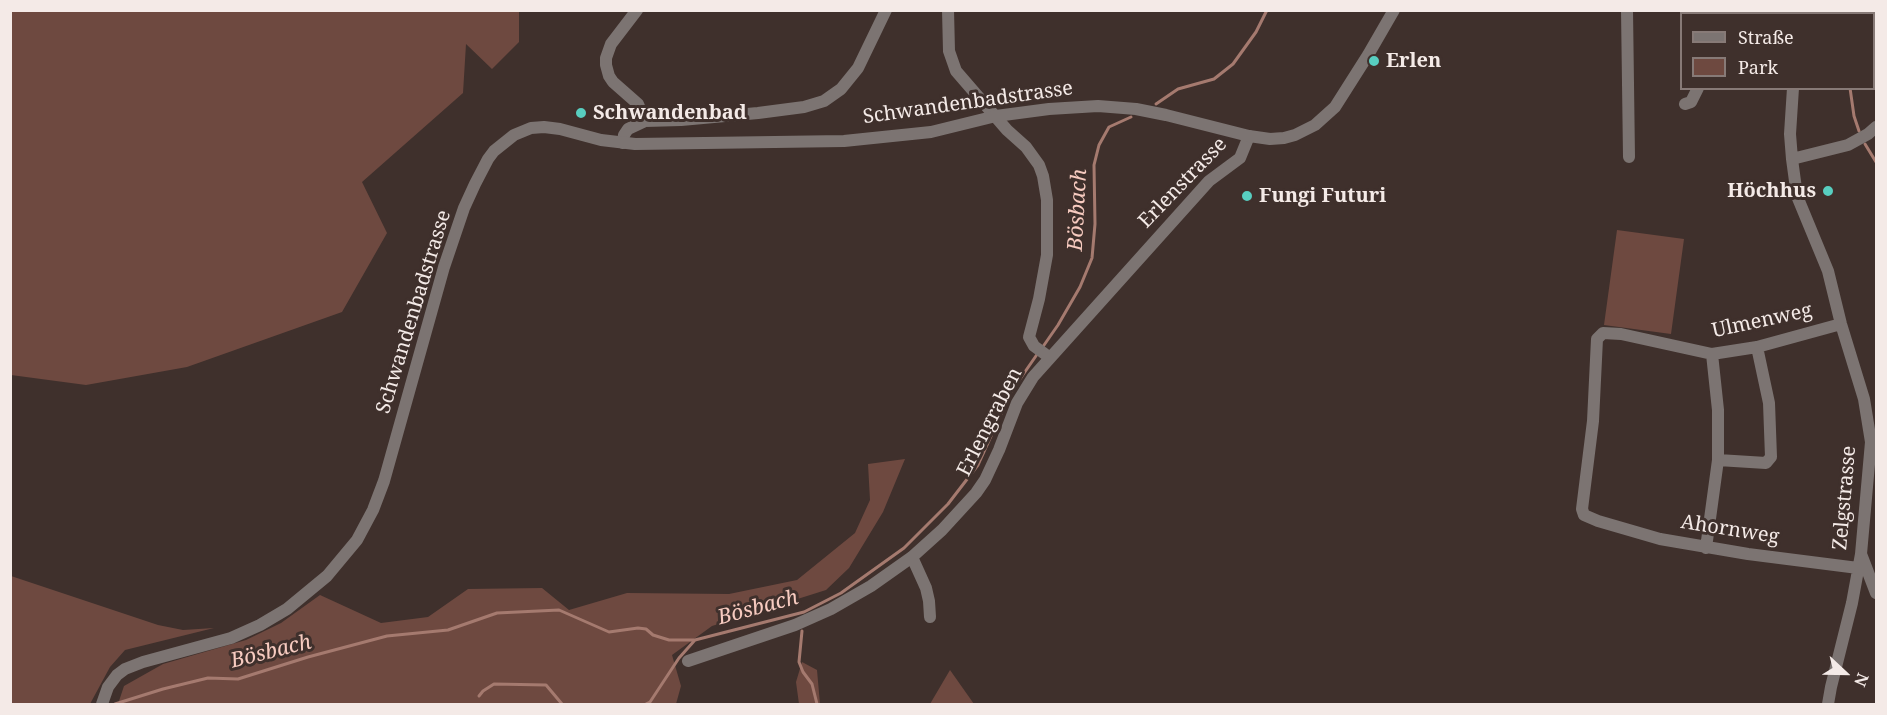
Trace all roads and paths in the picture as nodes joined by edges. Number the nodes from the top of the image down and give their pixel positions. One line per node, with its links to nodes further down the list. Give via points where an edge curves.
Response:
1 (637, 10): 10 (street, via 611,44 606,65 613,82 638,104)
2 (886, 10): 10 (street, via 858,68 841,89 824,101 758,113)
3 (948, 10): 9 (street, via 952,62 961,79)
4 (1394, 10): 12 (street, Erlenstrasse, via 1340,100 1322,120 1284,138)
5 (1627, 10): 14 (street)
6 (1697, 90): 8 (street, via 1691,102)
7 (1793, 90): 15 (street, Zelgstrasse)
8 (1685, 104)
9 (996, 116): 12 (street, Schwandenbadstrasse, via 1074,106 1112,107 1166,115); 13 (street, Schwandenbadstrasse, via 931,132 844,141); 18 (street, via 1033,156 1046,188 1047,255 1040,299 1029,333 1030,341)
10 (645, 121): 13 (street, via 628,129)
11 (1876, 127): 15 (street, via 1848,145)
12 (1249, 136): 18 (street, Erlenstrasse, via 1240,158 1209,181)
13 (622, 143): 29 (street, Schwandenbadstrasse, via 544,127 520,131 494,151 475,184 457,229 384,481 357,540 327,576 287,609 231,638 124,669 108,687)
14 (1629, 157)
15 (1792, 159): 16 (street, Zelgstrasse, via 1797,196 1828,271)
16 (1841, 324): 17 (street, Ulmenweg); 23 (street, Zelgstrasse, via 1864,399 1871,441)
17 (1757, 347): 19 (street, Ulmenweg); 20 (street, via 1769,403 1771,457 1766,463)
18 (1042, 352): 24 (street, Erlengraben, via 992,466 976,493)
19 (1712, 354): 20 (street); 21 (street, Ulmenweg, via 1621,334 1603,333 1597,339 1593,422 1582,509 1584,515)
20 (1718, 460): 22 (street)
21 (1598, 521): 22 (street, Ahornweg)
22 (1706, 548): 25 (street, Ahornweg)
23 (1861, 554): 25 (street, Zelgstrasse); 26 (street)
24 (912, 556): 27 (street, via 926,588); 28 (street, Erlengraben, via 824,612)
25 (1858, 568): 30 (street, Zelgstrasse)
26 (1876, 593)
27 (930, 617)
28 (688, 661)
29 (102, 705)
30 (1828, 705)

